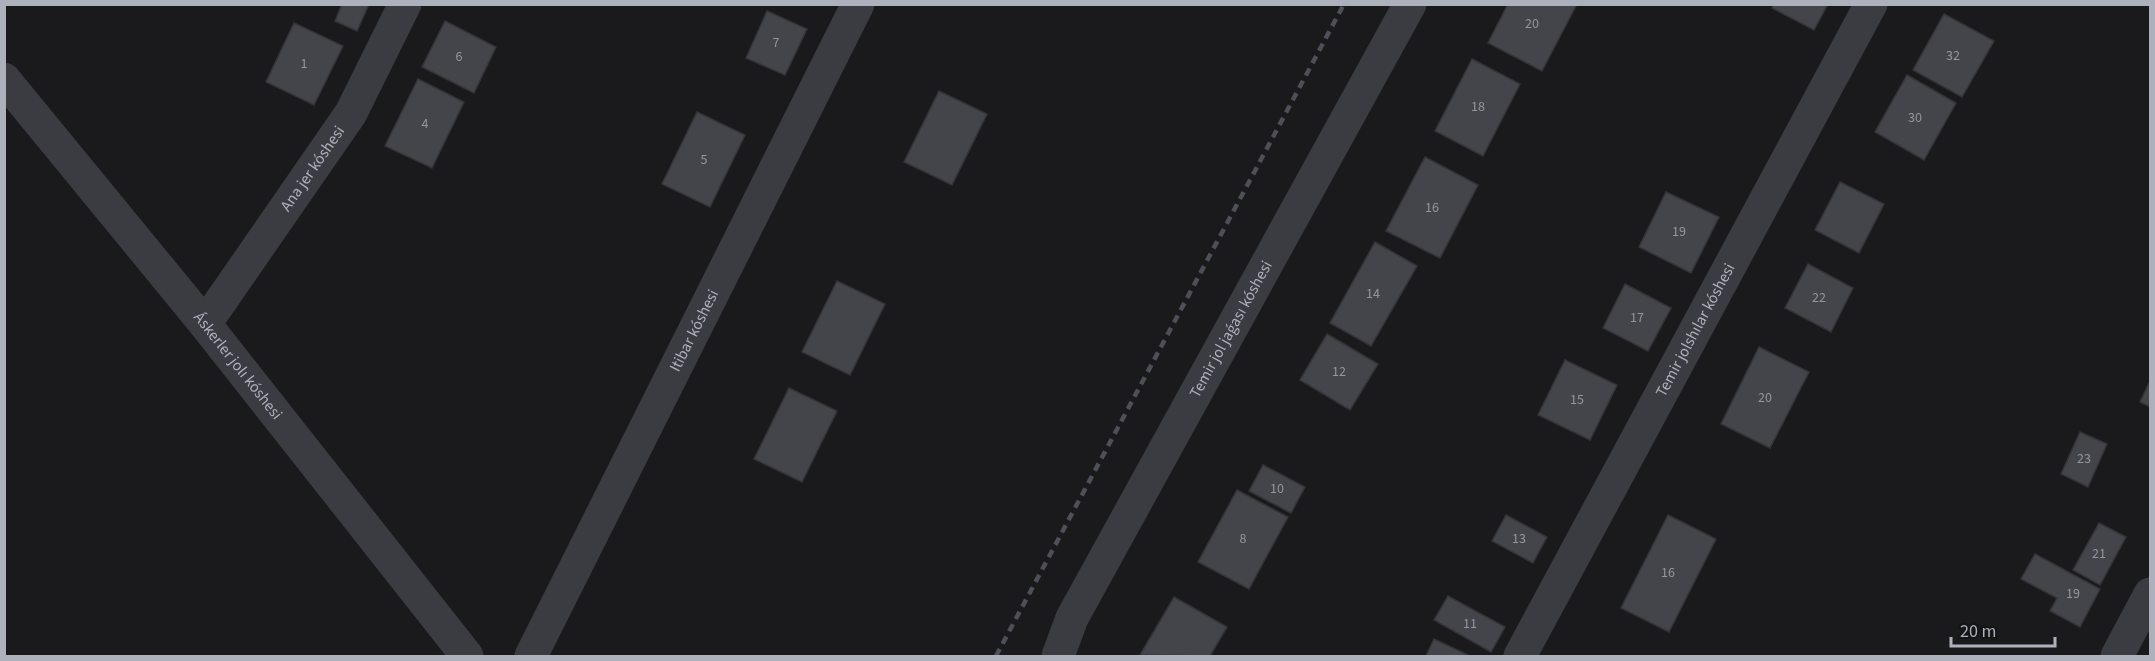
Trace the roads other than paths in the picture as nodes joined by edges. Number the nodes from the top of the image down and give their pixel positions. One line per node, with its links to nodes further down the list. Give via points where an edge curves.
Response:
1 (405, 4): 6 (street, Ana jer kóshesi, via 351,113)
2 (858, 4): 9 (street, Itibar kóshesi)
3 (1410, 4): 10 (street, Temir jol jaǵası kóshesi, via 1072,618)
4 (1871, 4): 11 (street, Temir jolshılar kóshesi)
5 (4, 79): 6 (street, Áskerler jolı kóshesi)
6 (205, 324): 8 (street, Áskerler jolı kóshesi)
7 (2151, 594): 12 (street)
8 (467, 657)
9 (531, 657)
10 (1058, 657)
11 (1520, 657)
12 (2117, 657)

